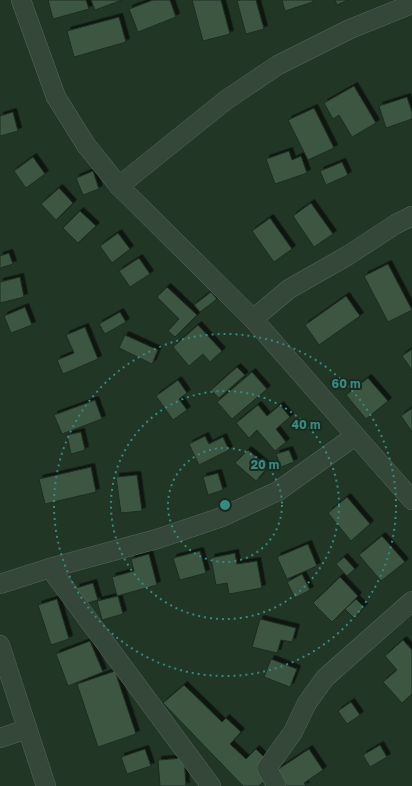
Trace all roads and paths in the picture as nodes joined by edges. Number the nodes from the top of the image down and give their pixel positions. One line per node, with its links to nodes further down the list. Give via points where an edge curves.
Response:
1 (21, 0): 3 (street, via 56,97 86,146)
2 (412, 4): 3 (street, via 350,29 278,65 226,100)
3 (119, 186): 5 (street)
4 (412, 216): 5 (street, via 289,289)
5 (253, 319): 6 (street)
6 (355, 436): 7 (street); 8 (street, via 278,491 222,517 157,539)
7 (412, 500)
8 (50, 568): 9 (street); 15 (street)
9 (0, 584)
10 (412, 601): 16 (street, via 325,678 307,703 293,732 267,768)
11 (0, 645): 12 (street)
12 (27, 729): 13 (street); 14 (street)
13 (0, 738)
14 (46, 786)
15 (211, 786)
16 (275, 786)

